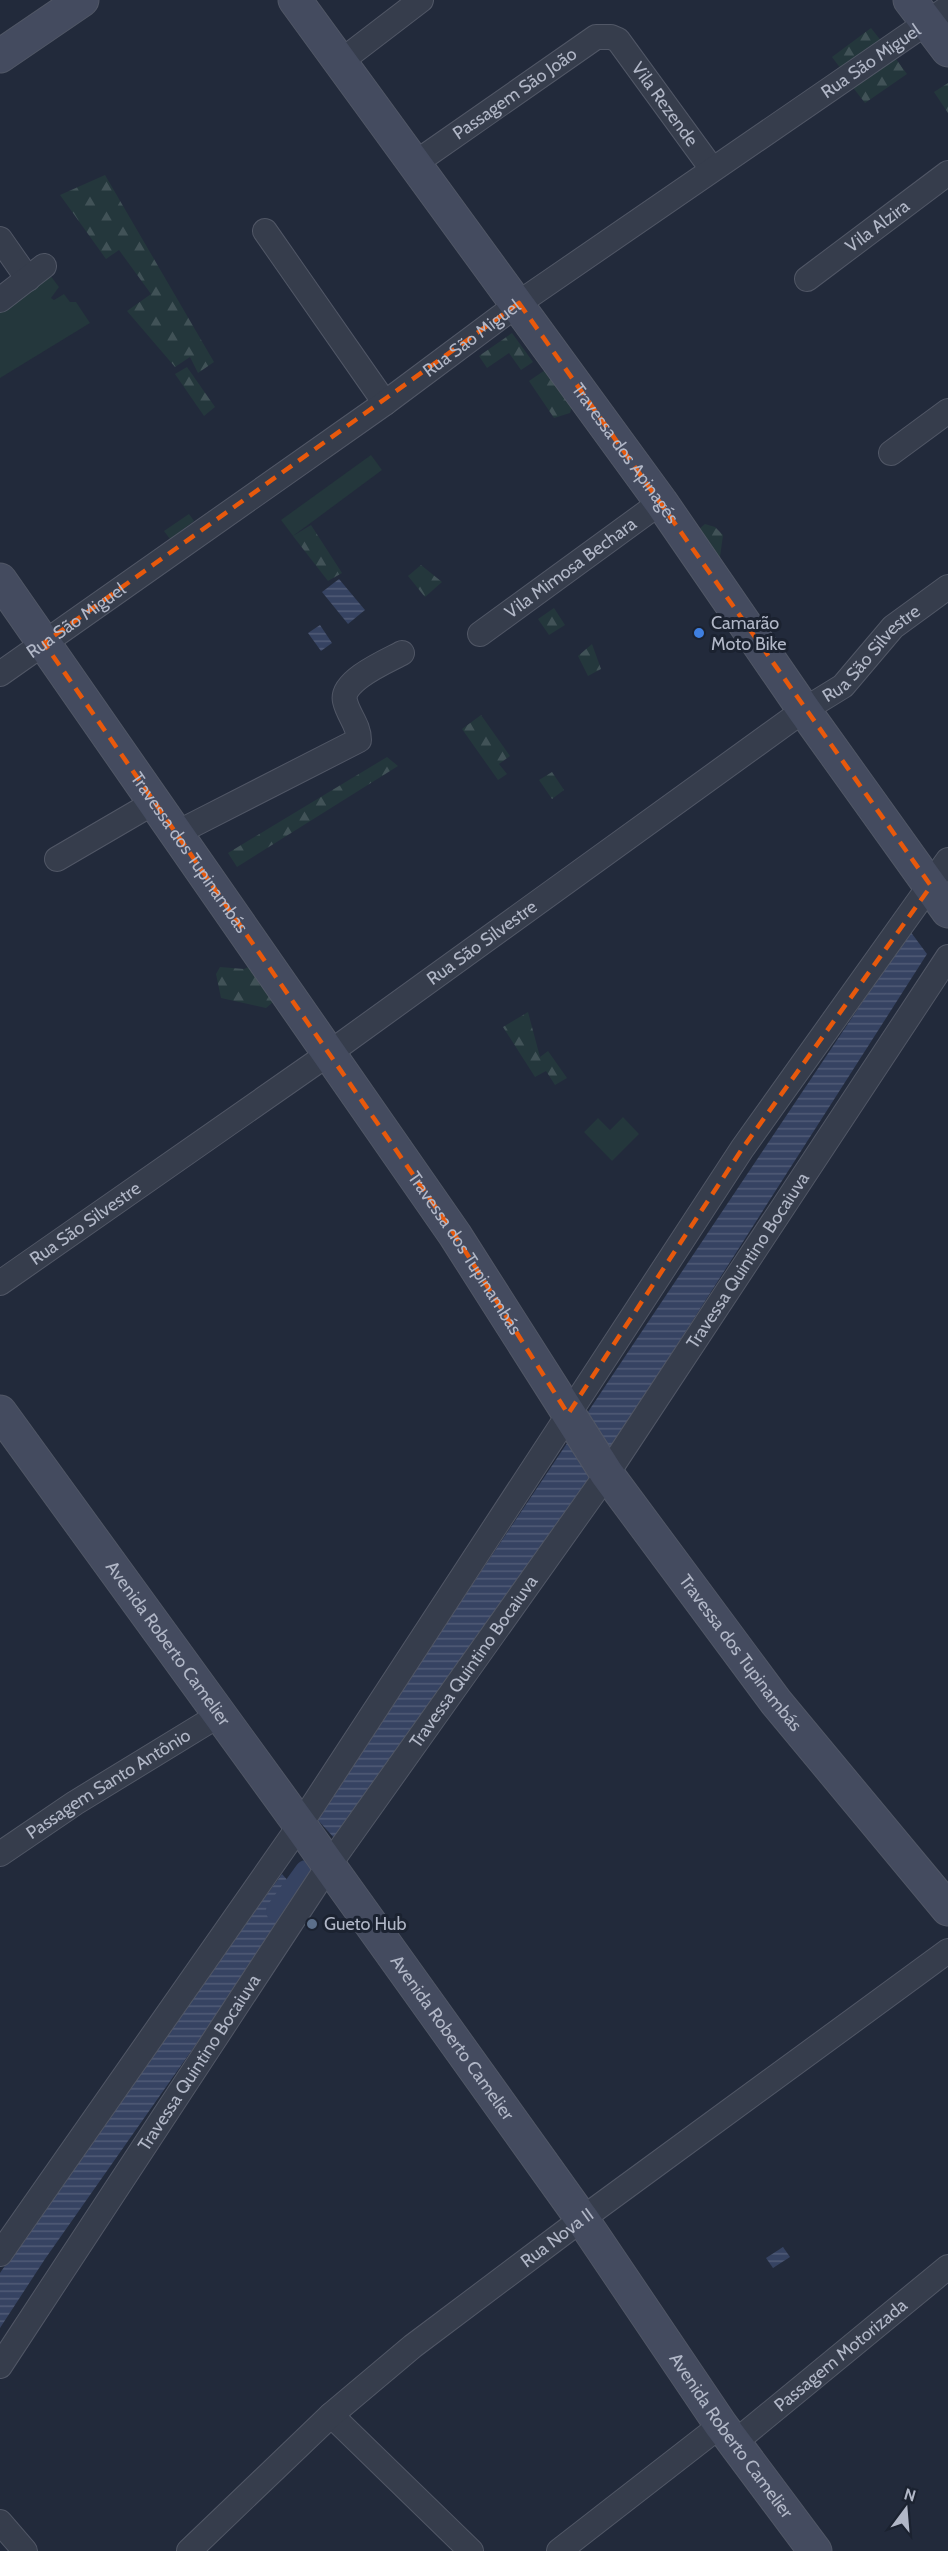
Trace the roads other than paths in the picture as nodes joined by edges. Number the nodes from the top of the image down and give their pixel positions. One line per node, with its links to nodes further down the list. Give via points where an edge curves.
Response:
1 (82, 0): 7 (street)
2 (295, 0): 8 (street, Travessa dos Apinagés)
3 (421, 0): 8 (street)
4 (929, 10): 6 (street); 10 (street, Rua São Miguel)
5 (618, 40): 9 (street, Passagem São João, via 596,37); 10 (street, Vila Rezende)
6 (948, 50)
7 (0, 56)
8 (340, 62): 9 (street, Travessa dos Apinagés)
9 (414, 164): 16 (street, Travessa dos Apinagés)
10 (712, 169): 16 (street, Rua São Miguel)
11 (948, 173): 14 (street, Vila Alzira)
12 (265, 231): 17 (street)
13 (0, 239): 15 (street, via 36,272)
14 (807, 279)
15 (0, 300)
16 (519, 303): 17 (street, Rua São Miguel); 20 (street, Travessa dos Apinagés)
17 (386, 403): 24 (street, Rua São Miguel)
18 (948, 411): 19 (street)
19 (891, 453)
20 (661, 502): 23 (street, Vila Mimosa Bechara); 27 (street, Travessa dos Apinagés)
21 (0, 580): 24 (street, Travessa dos Tupinambás)
22 (948, 587): 27 (street, Rua São Silvestre, via 893,627 843,686)
23 (480, 634)
24 (44, 643): 26 (street, Rua São Miguel); 28 (street, Travessa dos Tupinambás)
25 (402, 652): 29 (street, via 351,682 346,692 344,700 359,731 359,740)
26 (0, 674)
27 (804, 710): 31 (street, Travessa dos Apinagés); 33 (street, Rua São Silvestre)
28 (153, 803): 29 (street, Travessa dos Tupinambás); 30 (street)
29 (175, 834): 33 (street, Travessa dos Tupinambás)
30 (57, 859)
31 (942, 885): 36 (street, via 742,1149)
32 (948, 957): 37 (street, Travessa Quintino Bocaiuva)
33 (328, 1054): 34 (street, Rua São Silvestre); 36 (street, Travessa dos Tupinambás, via 455,1235)
34 (0, 1283)
35 (0, 1412): 38 (street, Avenida Roberto Camelier)
36 (568, 1414): 37 (street, Travessa dos Tupinambás); 39 (street)
37 (606, 1474): 41 (street, Travessa Quintino Bocaiuva); 42 (street, Travessa dos Tupinambás, via 776,1702)
38 (219, 1715): 39 (street, Avenida Roberto Camelier); 40 (street, Passagem Santo Antônio)
39 (300, 1825): 41 (street, Avenida Roberto Camelier); 45 (street)
40 (0, 1854)
41 (329, 1865): 44 (street, Avenida Roberto Camelier); 47 (street, Travessa Quintino Bocaiuva)
42 (948, 1909)
43 (948, 1951): 44 (street, Rua Nova II)
44 (582, 2218): 48 (street, Rua Nova II, via 413,2346); 49 (street, Avenida Roberto Camelier)
45 (0, 2254)
46 (948, 2267): 49 (street, Passagem Motorizada)
47 (0, 2366)
48 (331, 2415): 52 (street, Rua Nova II); 53 (street)
49 (728, 2434): 54 (street, Passagem Motorizada); 55 (street, Avenida Roberto Camelier)
50 (0, 2522): 51 (street)
51 (25, 2551)
52 (189, 2551)
53 (471, 2551)
54 (559, 2551)
55 (815, 2551)

